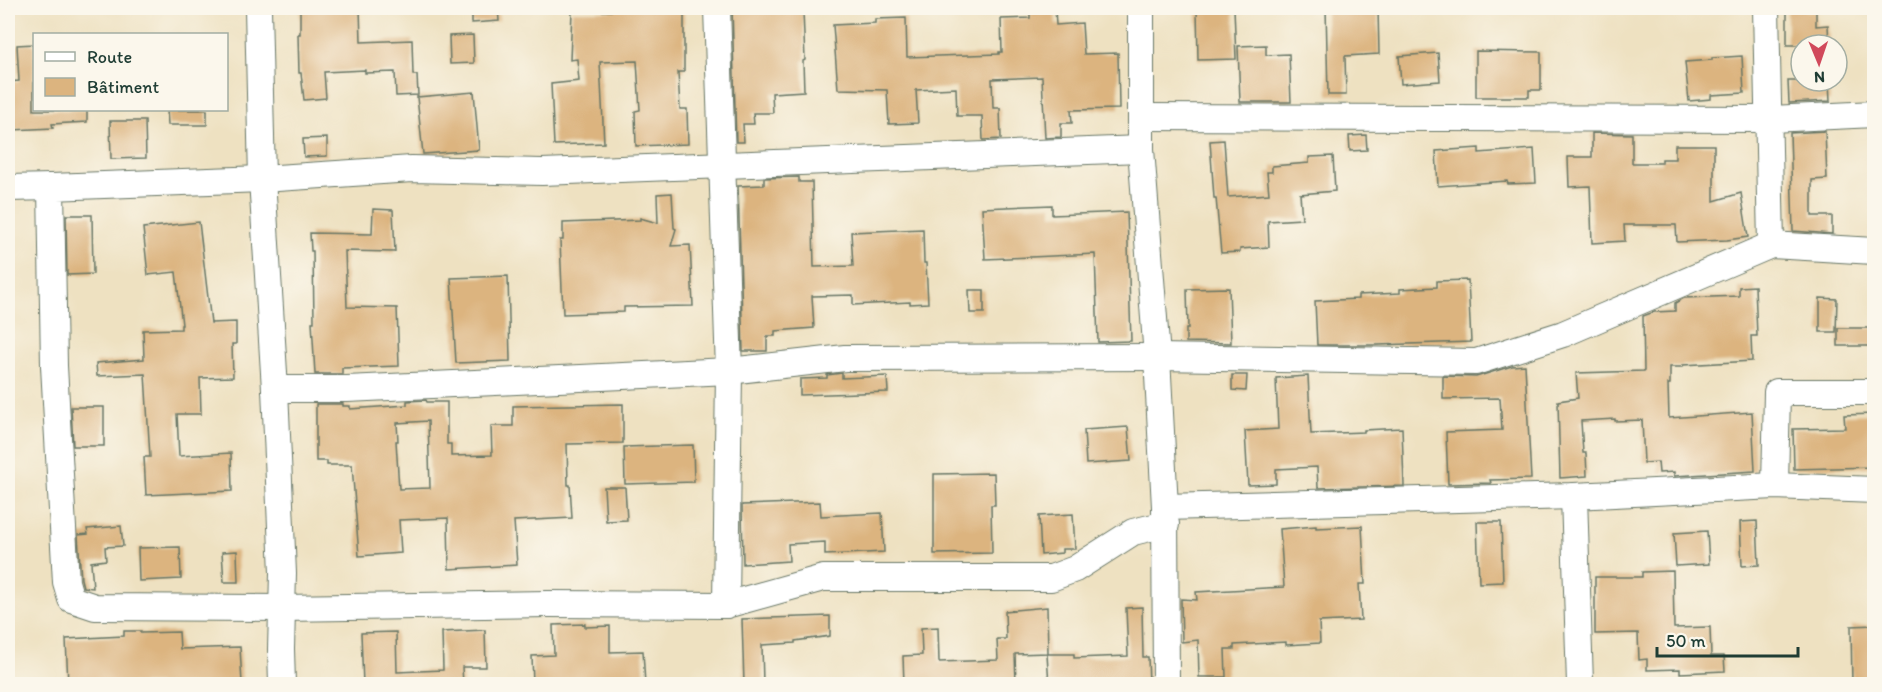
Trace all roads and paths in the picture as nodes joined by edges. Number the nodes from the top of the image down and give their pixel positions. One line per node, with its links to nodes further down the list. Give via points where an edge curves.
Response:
1 (258, 8): 10 (street)
2 (717, 8): 9 (street)
3 (1141, 8): 6 (street)
4 (1766, 8): 7 (street)
5 (1875, 114): 7 (street)
6 (1141, 117): 7 (street); 8 (street)
7 (1769, 119): 13 (street)
8 (1141, 149): 9 (street); 15 (street)
9 (723, 164): 10 (street, via 542,171 412,169); 16 (street)
10 (262, 179): 11 (street); 17 (street)
11 (51, 187): 12 (street); 24 (street, via 54,366 66,582 71,599 94,607)
12 (8, 188)
13 (1771, 245): 14 (street); 15 (street, via 1563,334 1476,362)
14 (1875, 251)
15 (1157, 357): 16 (street, via 845,358); 22 (street)
16 (729, 371): 17 (street); 23 (street)
17 (276, 389): 24 (street)
18 (1875, 392): 19 (street, via 1777,392)
19 (1775, 486): 20 (street); 21 (street)
20 (1875, 489)
21 (1574, 496): 22 (street); 27 (street)
22 (1165, 515): 23 (street, via 1075,569 1051,578 823,578); 26 (street)
23 (726, 604): 24 (street)
24 (282, 608): 25 (street)
25 (282, 684)
26 (1166, 684)
27 (1580, 684)

